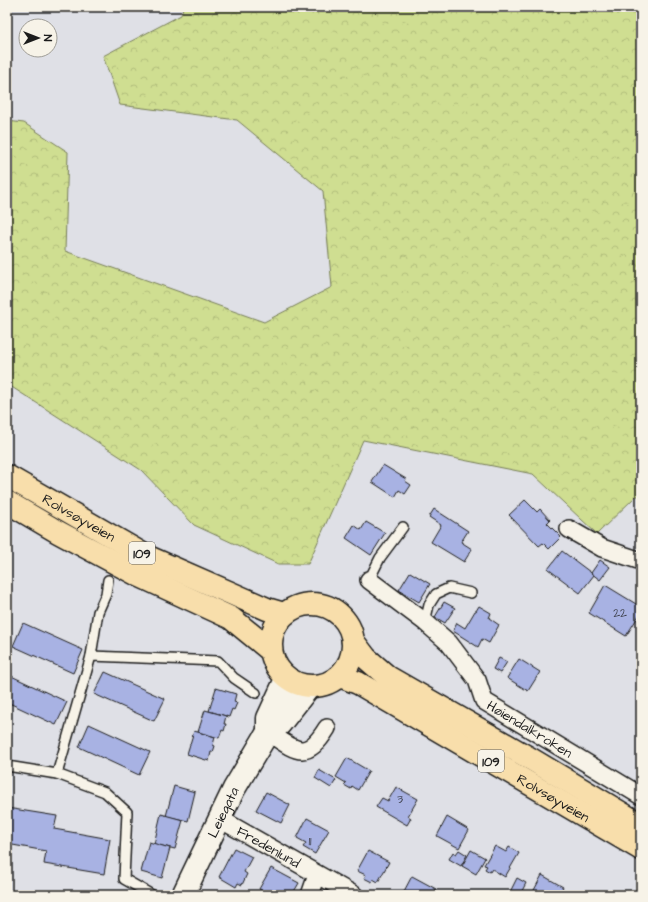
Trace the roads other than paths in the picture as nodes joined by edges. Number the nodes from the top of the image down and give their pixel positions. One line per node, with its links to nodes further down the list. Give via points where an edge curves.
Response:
1 (7, 476): 9 (main road, Rolvsøyveien / 109, via 146,556)
2 (7, 502): 12 (main road, Rolvsøyveien / 109, via 138,575 231,618)
3 (403, 527): 7 (lane, Høiendalkroken, via 380,558)
4 (569, 529): 5 (street, via 602,548)
5 (641, 561)
6 (108, 580): 13 (lane, via 106,594 98,612)
7 (369, 580): 10 (street, Høiendalkroken)
8 (471, 593): 10 (lane, via 449,588 436,594 429,605)
9 (284, 614): 11 (main road, 109, via 297,606 326,606 339,614 348,626); 12 (main road, 109, via 273,630)
10 (425, 622): 22 (street, Høiendalkroken, via 448,644 477,680 484,701)
11 (353, 641): 14 (main road, via 348,666); 24 (main road, Rolvsøyveien / 109, via 366,658 388,677)
12 (270, 650): 15 (main road, 109, via 275,666)
13 (91, 656): 17 (lane, via 218,661 234,678); 21 (lane)
14 (340, 676): 16 (main road, via 326,685); 25 (main road, Rolvsøyveien / 109, via 358,683)
15 (286, 679): 16 (main road, via 297,685); 19 (street, Leiegata, via 268,718)
16 (309, 687): 19 (street, Leiegata, via 280,724)
17 (256, 693)
18 (327, 728): 19 (street, via 312,748 304,750 296,750)
19 (268, 732): 23 (street, Leiegata, via 234,789)
20 (7, 766): 21 (lane)
21 (57, 774): 27 (lane, via 105,792 127,812 124,879)
22 (641, 796)
23 (220, 819): 26 (street, Fredenlund); 28 (street, Leiegata)
24 (641, 824)
25 (641, 849)
26 (317, 875): 29 (street, Fredenlund); 30 (street, Fredenlund)
27 (152, 895)
28 (184, 895)
29 (310, 895)
30 (354, 895)

